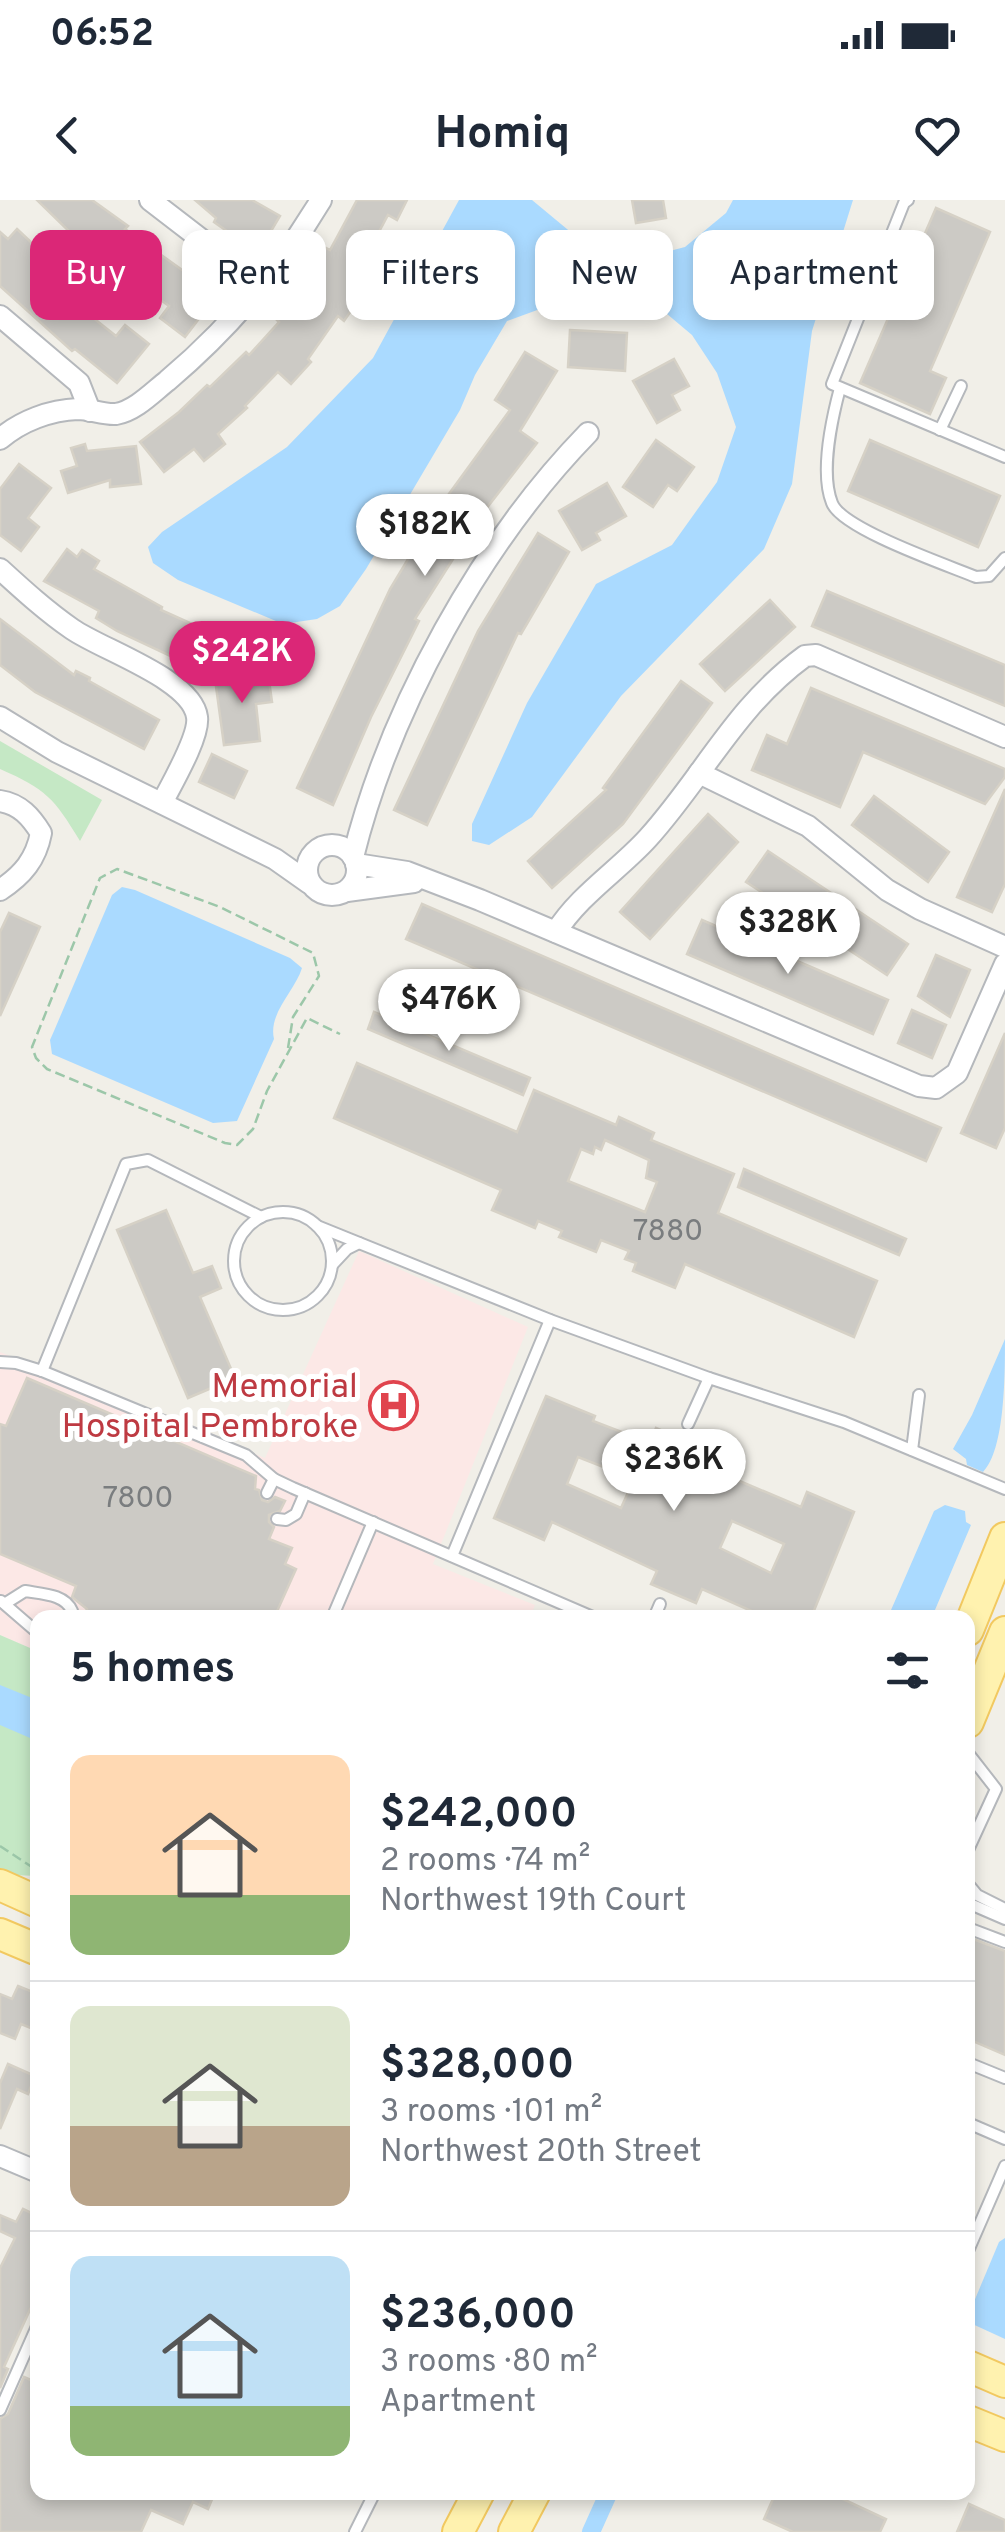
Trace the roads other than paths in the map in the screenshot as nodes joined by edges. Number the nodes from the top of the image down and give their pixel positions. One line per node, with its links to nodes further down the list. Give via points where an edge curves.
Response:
1 (150, 200): 4 (street)
2 (321, 200): 5 (street)
3 (908, 200): 9 (lane, via 832,384)
4 (189, 230)
5 (303, 230)
6 (0, 316): 10 (street, via 79,383)
7 (233, 320): 10 (street, via 144,400 116,414)
8 (961, 386): 11 (lane)
9 (840, 388): 11 (lane); 15 (lane, via 827,480 833,507 854,526 976,577 989,576)
10 (90, 411): 13 (street, via 33,418)
11 (940, 430): 14 (lane)
12 (588, 434): 19 (street, via 551,471 469,586)
13 (0, 439)
14 (1005, 457)
15 (1005, 558)
16 (0, 569): 22 (street, via 73,630 172,682 189,698 196,730)
17 (0, 716): 22 (street)
18 (1005, 737): 20 (street, via 816,655 804,656 751,702)
19 (379, 769): 24 (street); 25 (street)
20 (699, 772): 30 (street, via 649,836); 31 (street, via 808,826 920,909)
21 (5, 801): 28 (street, via 30,816 41,834 36,856)
22 (162, 803): 23 (street)
23 (216, 832): 24 (street, via 290,852); 27 (street)
24 (324, 848): 25 (street, via 348,850); 27 (street, via 306,866)
25 (355, 860): 26 (street); 29 (street, via 356,880)
26 (431, 882): 29 (street); 30 (street)
27 (310, 883): 29 (street, via 323,894)
28 (0, 890)
29 (347, 890)
30 (556, 932): 32 (street, via 936,1088 957,1073)
31 (1005, 947)
32 (1005, 964)
33 (262, 1217): 34 (lane, via 293,1213); 36 (lane, via 248,1226 234,1254 250,1298 279,1310 303,1306 322,1290); 39 (lane, via 148,1160 126,1164)
34 (317, 1226): 35 (lane); 36 (lane)
35 (360, 1242): 36 (lane); 37 (lane)
36 (332, 1265)
37 (550, 1320): 40 (lane); 51 (lane)
38 (0, 1362): 39 (lane)
39 (42, 1371): 44 (lane, via 246,1455)
40 (708, 1378): 42 (lane); 43 (lane)
41 (919, 1395): 43 (lane)
42 (688, 1424)
43 (912, 1450): 45 (lane)
44 (274, 1479): 46 (lane); 47 (lane)
45 (1005, 1489)
46 (305, 1493): 48 (lane, via 296,1514); 49 (lane)
47 (267, 1494)
48 (277, 1519)
49 (373, 1522): 51 (lane); 55 (lane)
50 (1005, 1538): 58 (main road)
51 (452, 1556): 56 (lane)
52 (3, 1602): 54 (lane, via 25,1590 62,1598); 59 (lane)
53 (660, 1604): 57 (lane)
54 (72, 1610)
55 (335, 1610)
56 (577, 1610)
57 (657, 1610)
58 (975, 1613)
59 (30, 1627)
60 (1005, 1632): 61 (main road)
61 (975, 1705)
62 (975, 1762): 63 (lane, via 996,1789)
63 (975, 1835)
64 (0, 1885): 66 (main road)
65 (975, 1893): 68 (lane)
66 (30, 1898)
67 (975, 1905): 69 (lane)
68 (1005, 1909)
69 (1005, 1919)
70 (975, 1931): 72 (lane)
71 (0, 1934): 73 (main road)
72 (1005, 1942)
73 (30, 1947)
74 (975, 2066): 75 (lane)
75 (1005, 2078)
76 (975, 2125): 77 (lane)
77 (1005, 2138)
78 (0, 2156): 80 (street)
79 (1005, 2166): 81 (lane)
80 (30, 2169)
81 (992, 2194): 82 (lane); 83 (lane)
82 (1005, 2199)
83 (975, 2234)
84 (30, 2342): 87 (lane)
85 (975, 2369): 86 (main road)
86 (1005, 2382)
87 (0, 2410)
88 (975, 2423): 89 (main road)
89 (1005, 2436)
90 (371, 2500): 93 (lane)
91 (475, 2500): 94 (main road)
92 (531, 2500): 95 (main road)
93 (355, 2532)
94 (458, 2532)
95 (514, 2532)

